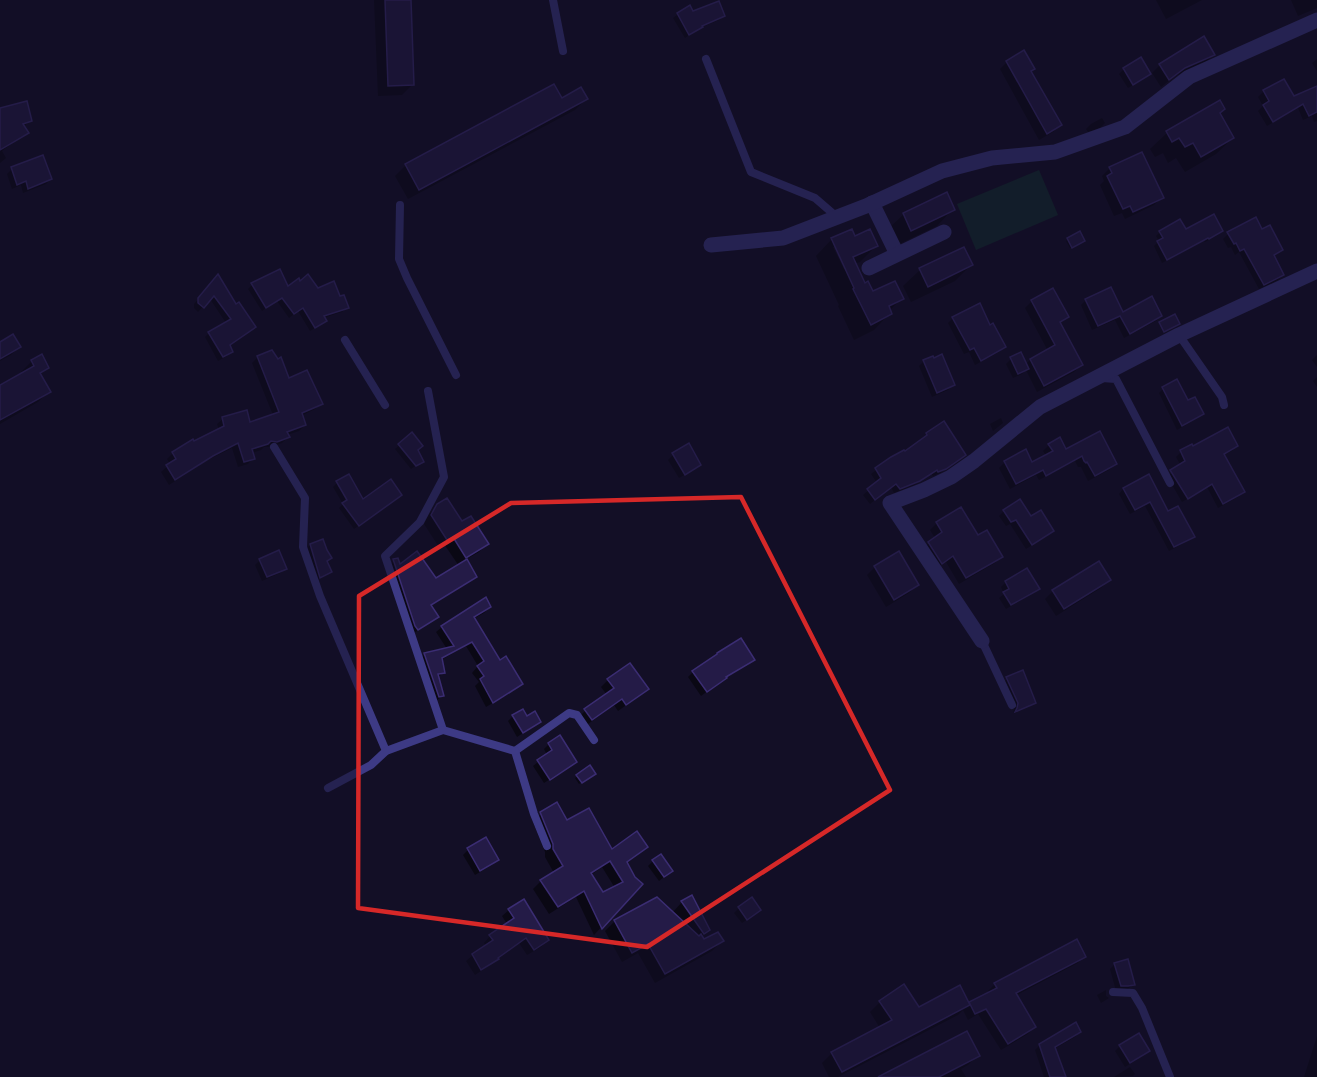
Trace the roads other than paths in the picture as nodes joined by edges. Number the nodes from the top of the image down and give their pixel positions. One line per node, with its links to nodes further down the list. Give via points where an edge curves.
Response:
1 (553, 0): 3 (lane)
2 (1317, 20): 5 (street, via 1189,76 1125,126 1055,152 992,158 942,171)
3 (564, 51)
4 (706, 59): 7 (lane, via 751,172 815,198)
5 (872, 203): 7 (street); 10 (street)
6 (400, 205): 15 (lane, via 399,259)
7 (837, 217): 9 (street, via 783,238)
8 (944, 232): 10 (street)
9 (711, 245)
10 (897, 254): 11 (street)
11 (869, 268)
12 (1317, 271): 13 (street)
13 (1179, 335): 16 (street); 19 (lane)
14 (345, 340): 18 (lane)
15 (456, 375)
16 (1098, 377): 21 (lane, via 1116,379); 22 (street, via 1040,407 951,477 890,503)
17 (428, 391): 24 (lane, via 444,477 420,522 385,556)
18 (385, 405)
19 (1224, 405)
20 (274, 447): 26 (lane, via 305,498 303,547)
21 (1170, 483)
22 (982, 641): 23 (lane)
23 (1012, 705)
24 (443, 730): 26 (lane); 27 (lane)
25 (594, 740): 27 (lane, via 577,715 568,713)
26 (386, 751): 28 (lane, via 371,765)
27 (515, 751): 29 (lane)
28 (328, 788)
29 (547, 846)
30 (1113, 992): 31 (lane, via 1133,993)
31 (1170, 1077)

